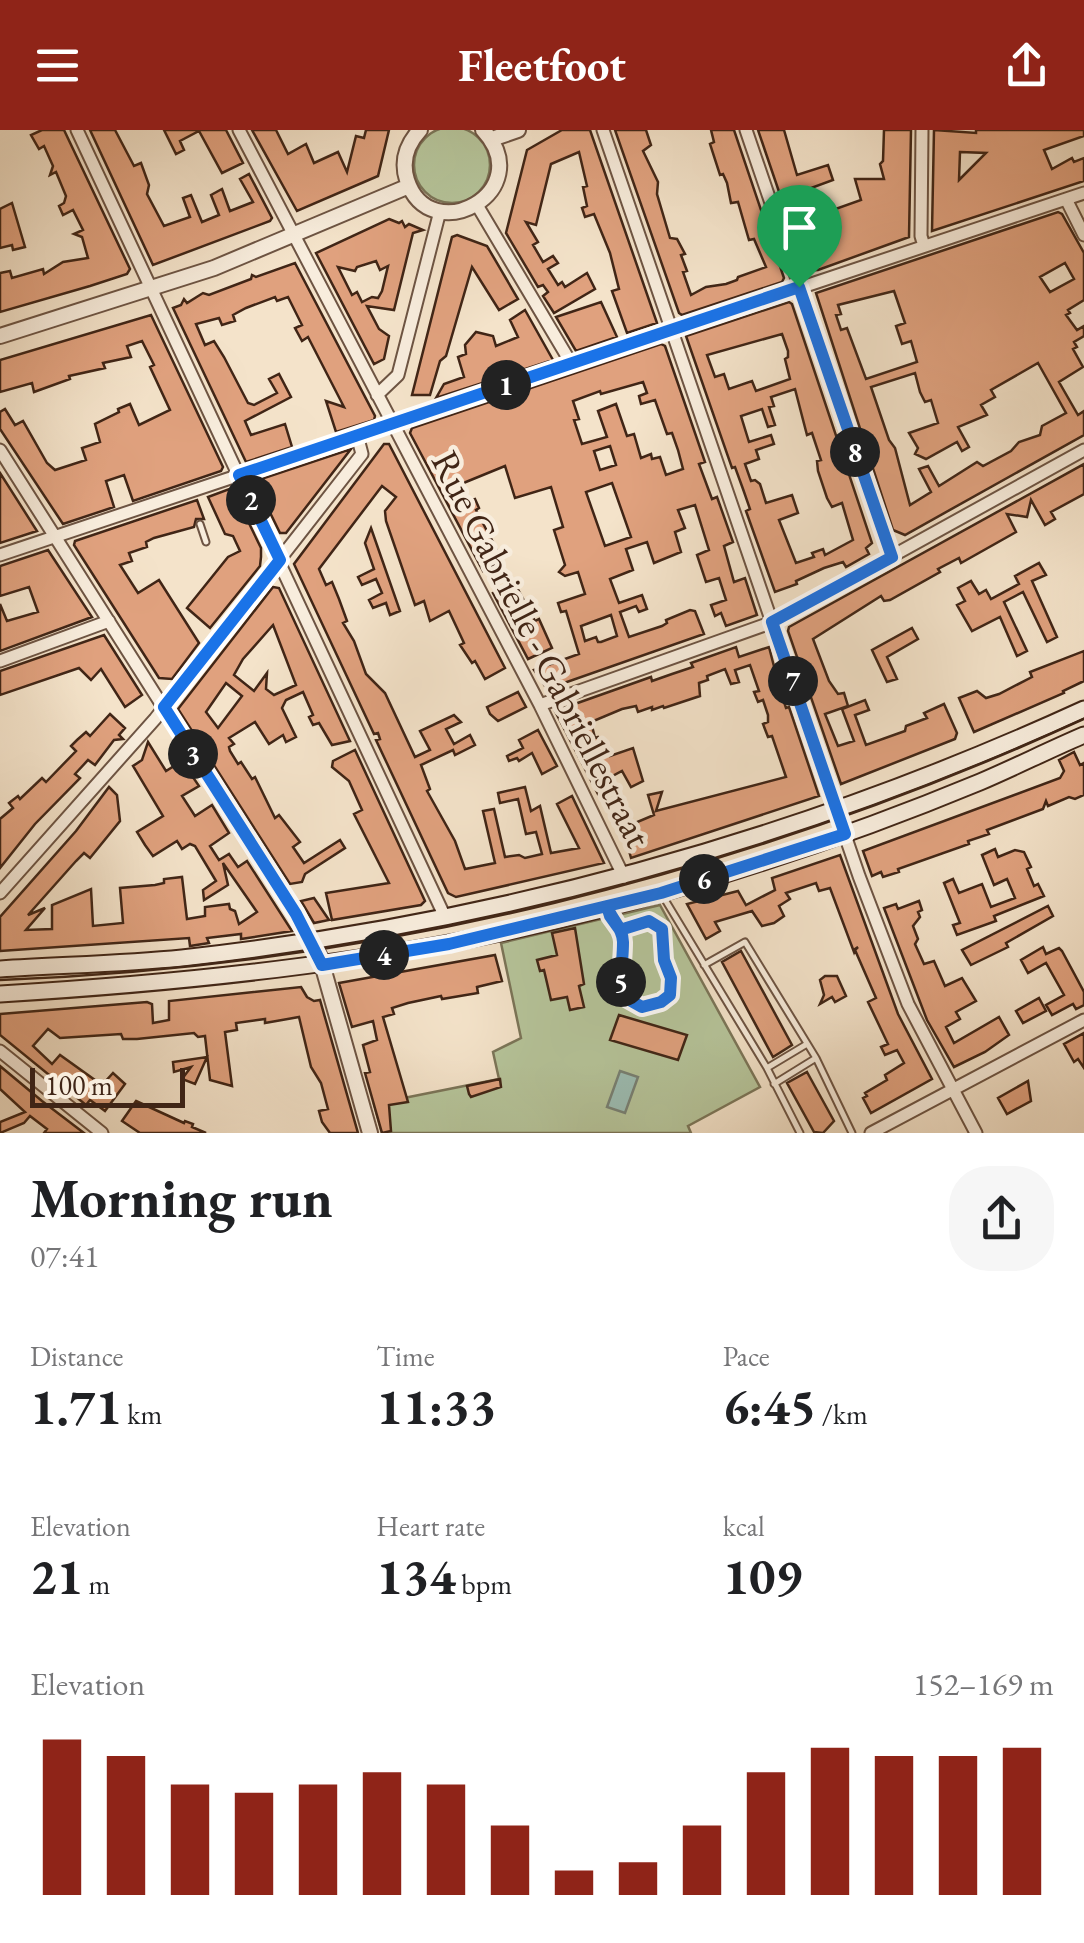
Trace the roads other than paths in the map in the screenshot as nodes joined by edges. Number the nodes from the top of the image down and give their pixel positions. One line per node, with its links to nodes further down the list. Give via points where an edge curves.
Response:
1 (77, 130): 18 (street)
2 (239, 130): 15 (street, Rue Gabrielle - Gabriellestraat)
3 (420, 130): 9 (street, via 406,154)
4 (518, 130): 8 (street)
5 (603, 130): 19 (street)
6 (746, 130): 17 (street)
7 (922, 130): 16 (street)
8 (488, 135): 12 (street, via 498,172)
9 (409, 186): 13 (street); 15 (street)
10 (1084, 194): 11 (street)
11 (1066, 200): 14 (street); 16 (street)
12 (476, 205): 13 (street); 21 (street)
13 (440, 211): 22 (street, via 398,375)
14 (1084, 235)
15 (294, 236): 18 (street); 22 (street, Rue Gabrielle - Gabriellestraat)
16 (924, 246): 17 (street)
17 (799, 287): 19 (street); 32 (street)
18 (152, 289): 20 (street); 27 (street)
19 (672, 330): 21 (street); 35 (street)
20 (0, 336)
21 (570, 363): 23 (street)
22 (378, 395): 23 (street, Rue Gabrielle - Gabriellestraat)
23 (392, 424): 24 (street); 37 (street, Rue Gabrielle - Gabriellestraat)
24 (357, 436): 27 (street); 33 (street, via 362,454)
25 (0, 450): 29 (street)
26 (1084, 450): 32 (street)
27 (239, 475): 29 (street); 33 (street, via 242,494)
28 (200, 524): 30 (lane)
29 (55, 537): 31 (street); 34 (street)
30 (206, 542)
31 (0, 555)
32 (892, 557): 35 (street)
33 (280, 560): 38 (street); 47 (street)
34 (108, 621): 36 (street); 38 (street)
35 (772, 622): 37 (street); 41 (street)
36 (0, 661)
37 (540, 704): 43 (street, Rue Gabrielle - Gabriellestraat)
38 (164, 707): 44 (street); 49 (street)
39 (1084, 709): 41 (main road)
40 (1084, 735): 42 (main road)
41 (837, 809): 42 (street); 43 (main road)
42 (845, 834): 45 (main road); 60 (street, via 908,1004)
43 (624, 877): 47 (main road)
44 (0, 893)
45 (661, 893): 46 (main road); 51 (lane)
46 (607, 906): 48 (lane); 50 (main road, via 449,944)
47 (445, 917): 49 (main road)
48 (620, 930): 48 (lane, via 626,998 642,1007 661,1002 670,995 671,978 662,929 649,921)
49 (311, 940): 50 (street); 52 (main road, via 178,958)
50 (322, 965): 53 (main road); 62 (street)
51 (703, 966): 55 (lane, via 745,942); 58 (lane)
52 (0, 969)
53 (0, 994)
54 (1084, 1020): 60 (street)
55 (808, 1044): 57 (lane); 58 (lane)
56 (0, 1050): 61 (street)
57 (816, 1058): 59 (lane); 64 (lane)
58 (767, 1068): 59 (lane)
59 (774, 1084): 63 (lane)
60 (953, 1090): 65 (street); 66 (street)
61 (102, 1133)
62 (370, 1133)
63 (800, 1133)
64 (852, 1133)
65 (871, 1133)
66 (976, 1133)

